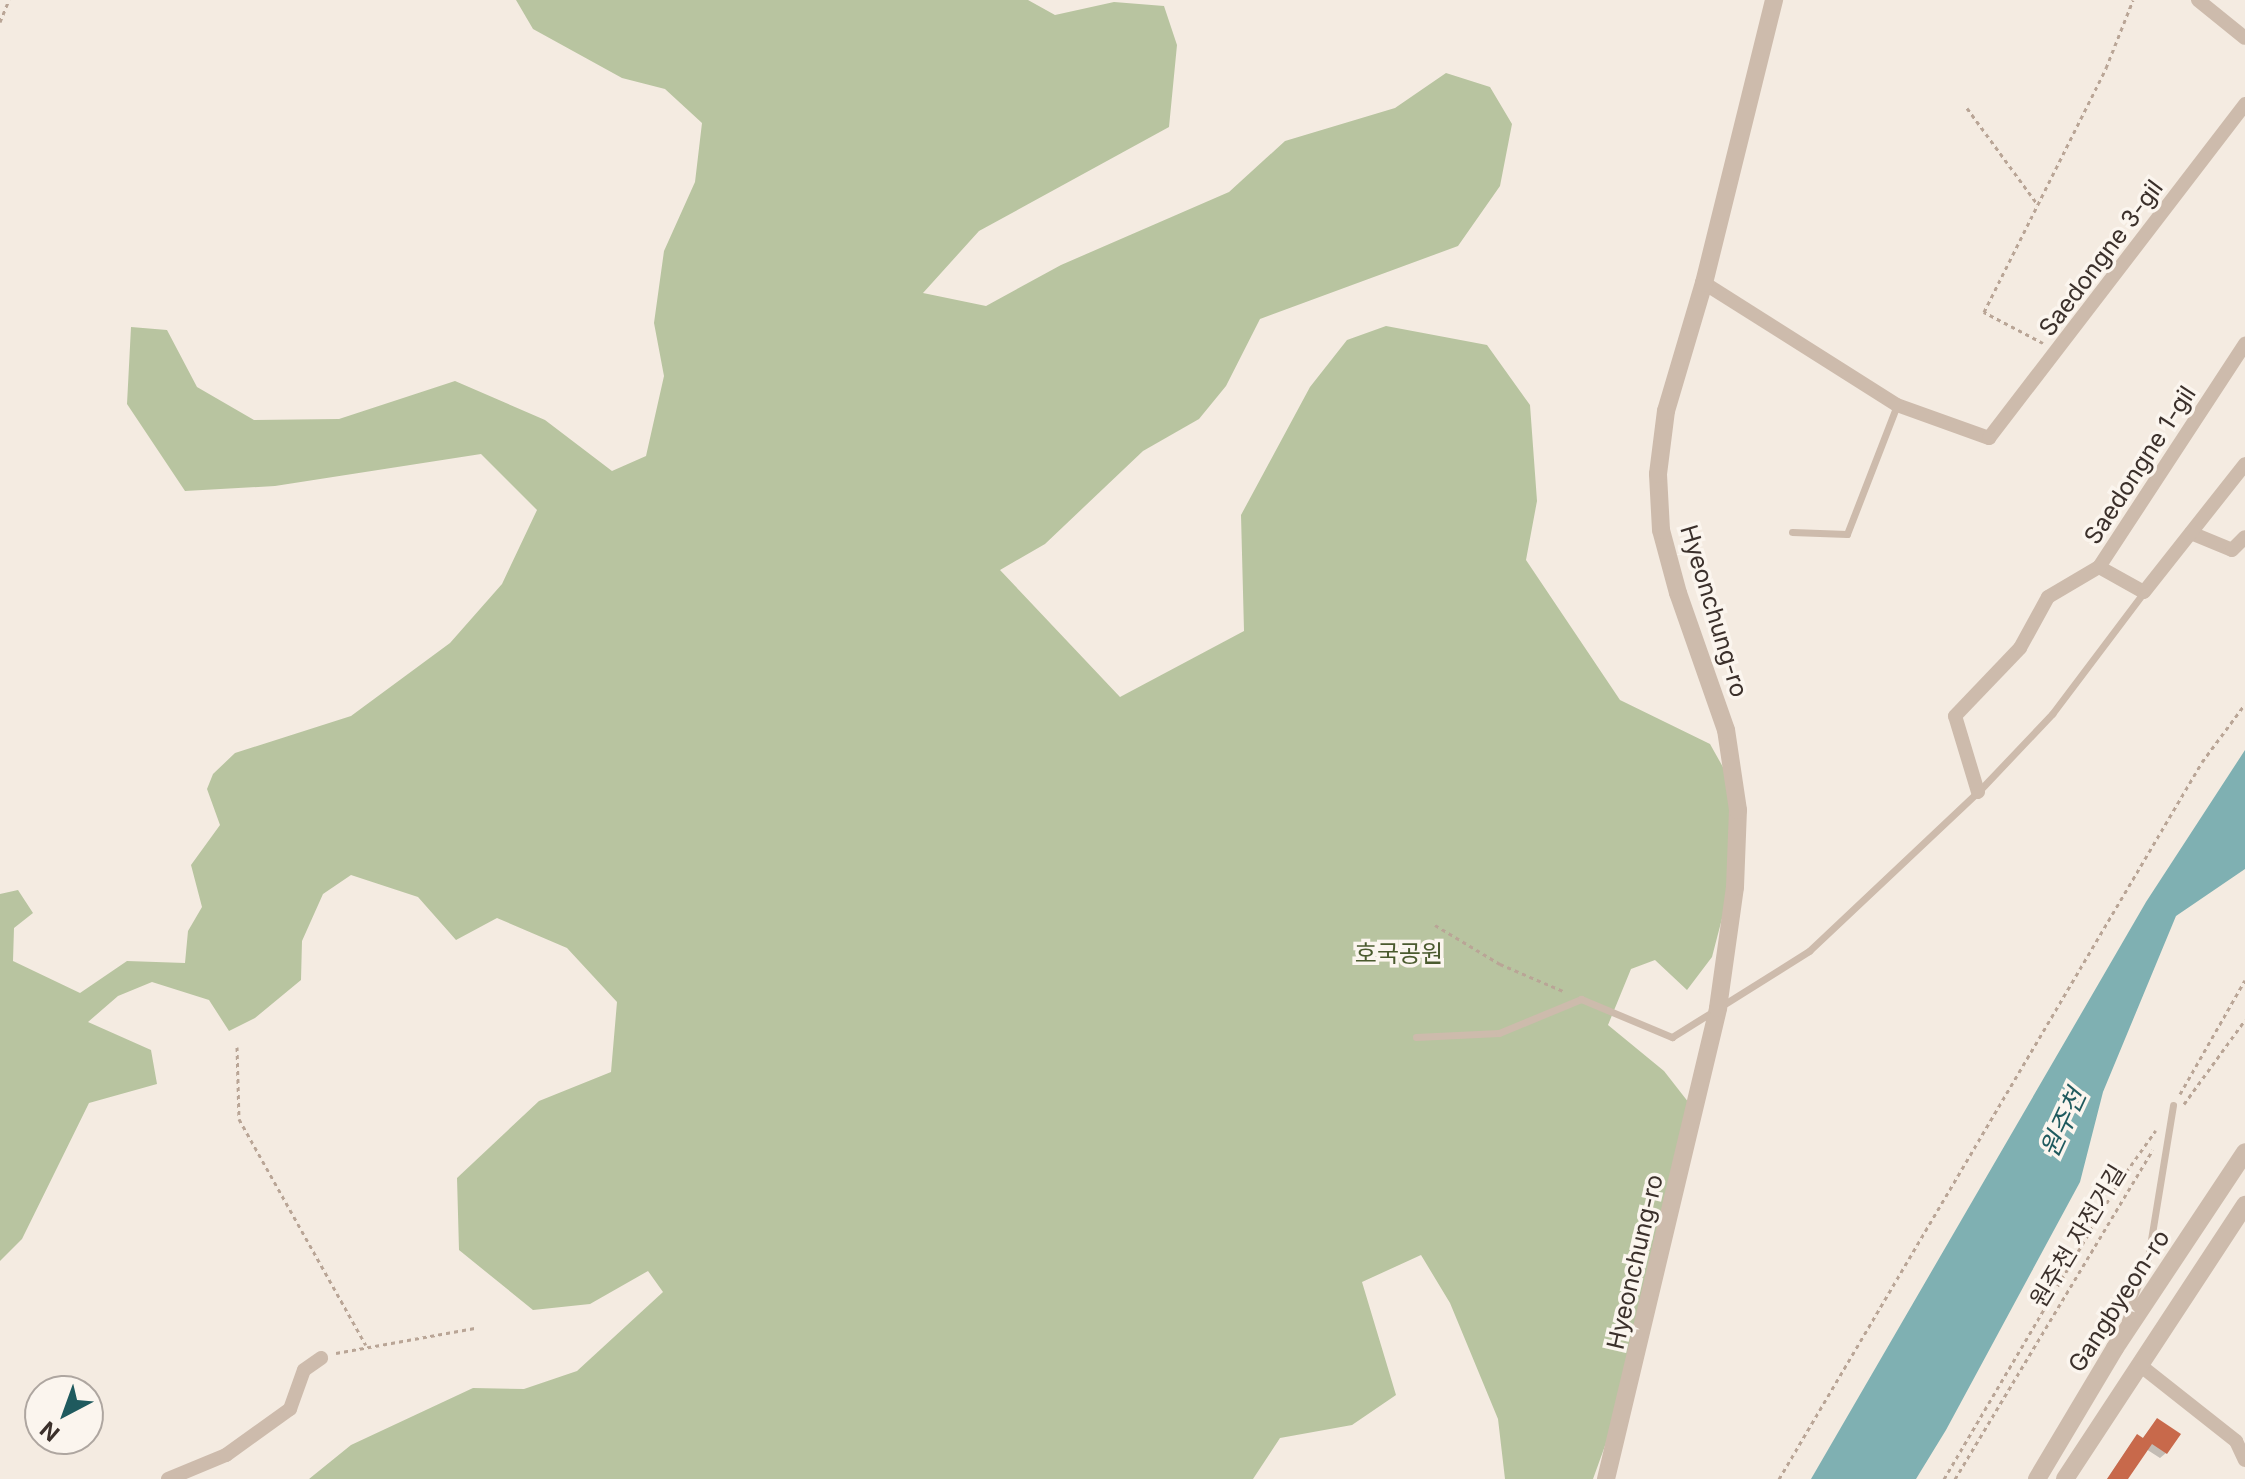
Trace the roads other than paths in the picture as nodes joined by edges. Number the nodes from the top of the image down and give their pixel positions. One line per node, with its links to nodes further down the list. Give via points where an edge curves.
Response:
1 (1774, 0): 5 (street, Hyeonchung-ro)
2 (2198, 0): 3 (street)
3 (2245, 38)
4 (2245, 104): 7 (street, Saedongne 3-gil, via 1989,438)
5 (1704, 283): 7 (street); 15 (street, Hyeonchung-ro, via 1666,411 1658,474 1661,530 1726,730 1738,810 1735,887)
6 (2245, 344): 12 (street, Saedongne 1-gil)
7 (1897, 405): 9 (lane, via 1847,534)
8 (2245, 464): 10 (street)
9 (1792, 532)
10 (2191, 533): 11 (street, via 2232,550); 13 (street)
11 (2245, 537)
12 (2099, 567): 13 (street); 14 (street, Saedongne 1-gil, via 2048,597 2020,648 1955,716)
13 (2144, 592): 14 (lane, via 2052,714)
14 (1978, 792): 15 (lane, via 1809,951)
15 (1718, 1008): 16 (lane, via 1672,1037 1581,999 1499,1033); 25 (street, Hyeonchung-ro)
16 (1416, 1037)
17 (2173, 1105): 20 (lane, via 2148,1258)
18 (2245, 1152): 20 (street, Gangbyeon-ro)
19 (2245, 1205): 22 (street)
20 (2115, 1348): 22 (street); 26 (street, Gangbyeon-ro)
21 (321, 1358): 24 (street, via 304,1370 290,1409 226,1455)
22 (2141, 1366): 23 (street, via 2236,1441); 27 (street)
23 (2245, 1460)
24 (168, 1479)
25 (1606, 1479)
26 (2037, 1479)
27 (2065, 1479)

